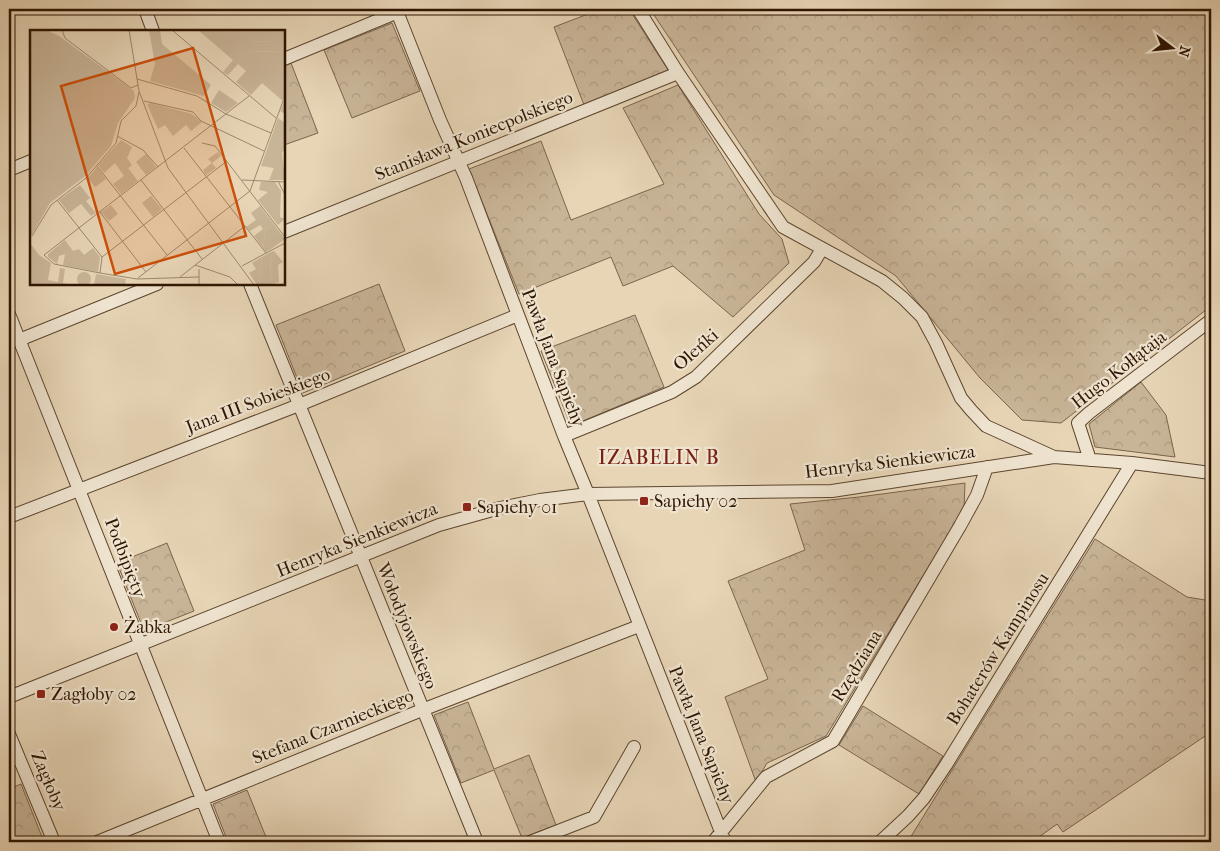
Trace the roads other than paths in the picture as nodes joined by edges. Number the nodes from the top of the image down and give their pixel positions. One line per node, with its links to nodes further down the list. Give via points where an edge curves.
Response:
1 (145, 9): 4 (street)
2 (638, 9): 6 (street)
3 (397, 10): 5 (street); 8 (street, Pawła Jana Sapiehy)
4 (153, 30)
5 (285, 58)
6 (678, 73): 8 (street, Stanisława Koniecpolskiego); 11 (street, via 782,227)
7 (30, 161): 9 (street)
8 (458, 162): 10 (street, Stanisława Koniecpolskiego); 15 (street, Pawła Jana Sapiehy)
9 (9, 170)
10 (285, 232)
11 (822, 249): 19 (street, Oleńki, via 814,262 696,377 672,392); 20 (street, via 882,281 922,317 961,398 986,426)
12 (155, 285): 17 (street)
13 (250, 285): 18 (street, Wołodyjowskiego)
14 (9, 314): 17 (street, Podbipięty)
15 (518, 315): 18 (street, Jana III Sobieskiego); 19 (street, Pawła Jana Sapiehy)
16 (1211, 320): 21 (street, Hugo Kołłątaja, via 1078,423)
17 (19, 340): 25 (street, Podbipięty)
18 (299, 405): 25 (street, Jana III Sobieskiego); 28 (street, Wołodyjowskiego)
19 (564, 436): 26 (street, Pawła Jana Sapiehy)
20 (1054, 458): 21 (street, Henryka Sienkiewicza); 23 (street, Henryka Sienkiewicza)
21 (1090, 460): 22 (street, Henryka Sienkiewicza)
22 (1132, 463): 24 (street, Henryka Sienkiewicza); 42 (street, Bohaterów Kampinosu, via 946,766 924,798)
23 (987, 467): 26 (street, Henryka Sienkiewicza, via 832,491); 36 (street, Rzędziana, via 977,495 960,526 833,740 766,778)
24 (1211, 473)
25 (79, 489): 27 (street, Jana III Sobieskiego); 30 (street, Podbipięty)
26 (588, 494): 28 (street, Henryka Sienkiewicza, via 540,500 468,516); 29 (street, Pawła Jana Sapiehy)
27 (9, 517)
28 (360, 557): 30 (street, Henryka Sienkiewicza); 32 (street, Wołodyjowskiego)
29 (639, 626): 32 (street, Stefana Czarnieckiego); 36 (street, Pawła Jana Sapiehy)
30 (140, 645): 31 (street, Henryka Sienkiewicza); 35 (street, Podbipięty)
31 (9, 697)
32 (422, 710): 35 (street, Stefana Czarnieckiego); 40 (street, Wołodyjowskiego)
33 (9, 734): 37 (street, Zagłoby)
34 (634, 747): 41 (street, via 594,817)
35 (202, 799): 38 (street, Stefana Czarnieckiego); 39 (street, Podbipięty)
36 (719, 839)
37 (54, 842)
38 (97, 842)
39 (219, 842)
40 (476, 842)
41 (530, 842)
42 (880, 842)

